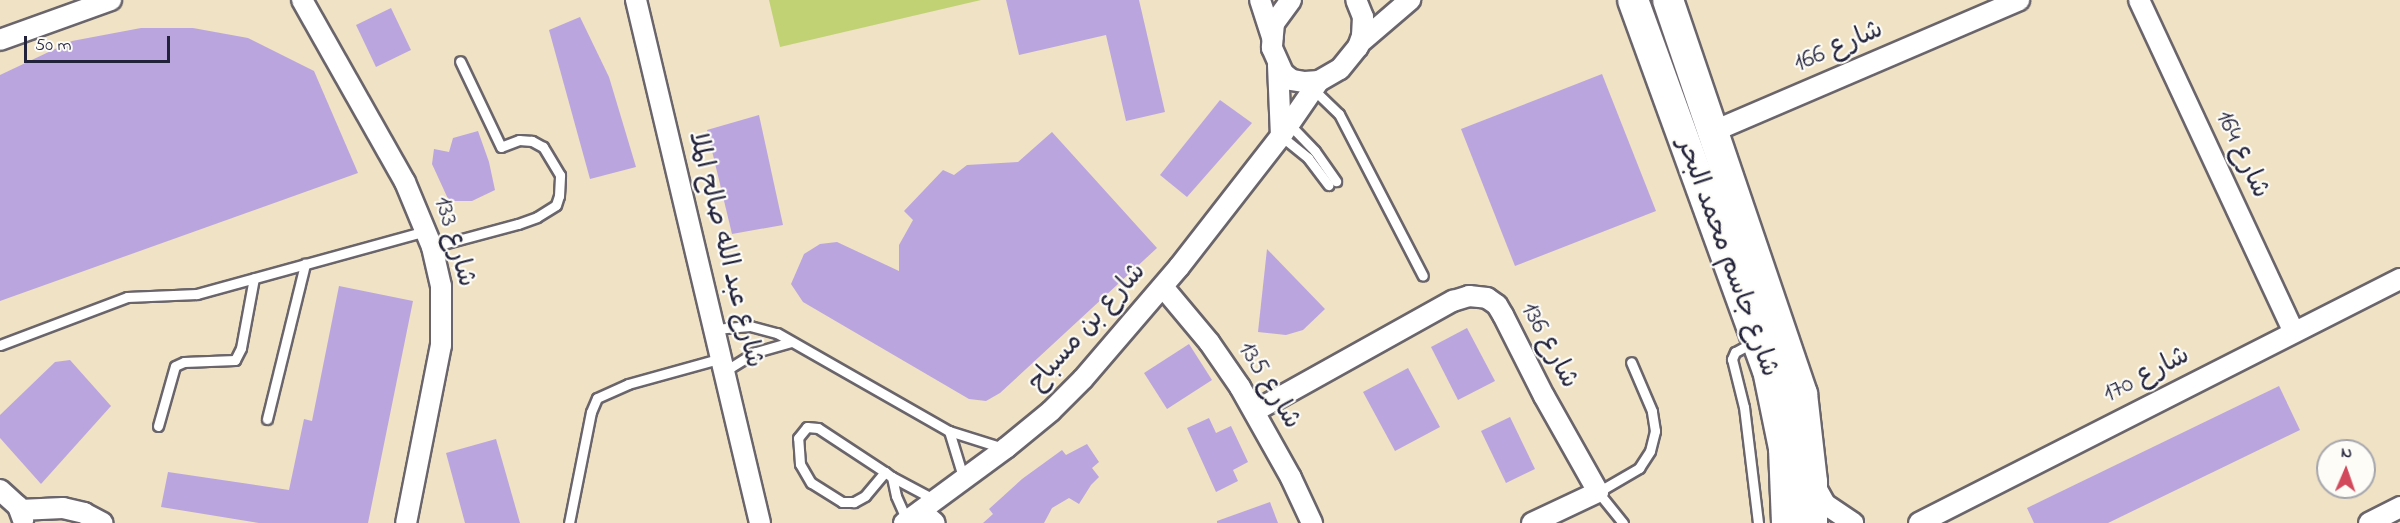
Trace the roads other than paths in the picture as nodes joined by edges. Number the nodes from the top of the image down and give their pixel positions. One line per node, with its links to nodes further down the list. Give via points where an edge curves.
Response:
1 (111, 0): 13 (street)
2 (302, 0): 20 (street, شارع 133, via 405,182)
3 (636, 0): 26 (street, شارع عبد الله صالح الملا)
4 (1260, 0): 12 (street)
5 (1291, 0): 12 (street, via 1278,14)
6 (1356, 0): 14 (street, via 1363,17)
7 (1410, 0): 14 (street)
8 (1633, 0): 28 (main road, شارع جاسم محمد البحر)
9 (1668, 0): 19 (main road, شارع جاسم محمد البحر)
10 (2019, 0): 19 (street, شارع 166)
11 (2139, 0): 27 (street, شارع 164)
12 (1272, 38): 16 (street)
13 (0, 40)
14 (1361, 42): 17 (street, via 1346,63)
15 (460, 61): 20 (lane, via 501,147 519,140 543,147 560,175 560,186 556,205 537,217 518,224)
16 (1278, 65): 17 (street, via 1292,80); 18 (street)
17 (1316, 85): 18 (street, شارع بن مسباح); 22 (lane, via 1340,114)
18 (1285, 130): 18 (lane, via 1308,158 1332,183 1315,151); 25 (street, شارع بن مسباح)
19 (1713, 131): 40 (main road, شارع جاسم محمد البحر, via 1802,394)
20 (429, 239): 21 (lane); 48 (street, شارع 133, via 441,286 443,330)
21 (305, 264): 23 (lane); 34 (lane)
22 (1423, 276)
23 (254, 278): 30 (lane, via 197,294 127,297); 35 (lane, via 241,348 235,360 184,362 174,366)
24 (2400, 279): 27 (street, شارع 170)
25 (1163, 286): 33 (street, شارع 135, via 1209,342); 37 (street, شارع بن مسباح, via 1083,379)
26 (715, 330): 29 (lane, via 750,326 777,333); 32 (street, شارع عبد الله صالح الملا)
27 (2294, 332): 57 (street, شارع 170)
28 (1758, 340): 53 (lane, via 1735,352 1732,358 1744,407); 54 (main road, شارع جاسم محمد البحر, via 1779,414 1787,480)
29 (791, 342): 32 (lane); 36 (lane)
30 (0, 345)
31 (1631, 362): 42 (lane, via 1652,411 1654,441 1639,468)
32 (724, 365): 46 (street, شارع عبد الله صالح الملا); 49 (lane, via 623,386 597,398)
33 (1255, 411): 42 (street, شارع 136, via 1453,301 1482,297 1493,301 1503,315); 50 (street, شارع 135)
34 (267, 419)
35 (158, 426)
36 (949, 431): 37 (lane); 39 (lane)
37 (1006, 448): 39 (street, شارع بن مسباح)
38 (889, 475): 38 (lane, via 818,428 807,427 798,438 800,464 811,483 842,502 854,502 865,496); 44 (lane); 44 (lane, via 896,496)
39 (964, 480): 44 (street, شارع بن مسباح)
40 (1812, 482): 55 (main road, شارع جاسم محمد البحر); 56 (street, via 1825,504)
41 (0, 490): 45 (street, via 13,500)
42 (1598, 492): 51 (street); 52 (lane)
43 (2400, 507): 58 (street)
44 (920, 516)
45 (21, 517): 47 (street, via 63,508)
46 (761, 520)
47 (103, 523)
48 (406, 523)
49 (569, 523)
50 (1312, 523)
51 (1532, 523)
52 (1623, 523)
53 (1758, 523)
54 (1787, 523)
55 (1812, 523)
56 (1853, 523)
57 (1919, 523)
58 (2369, 523)

